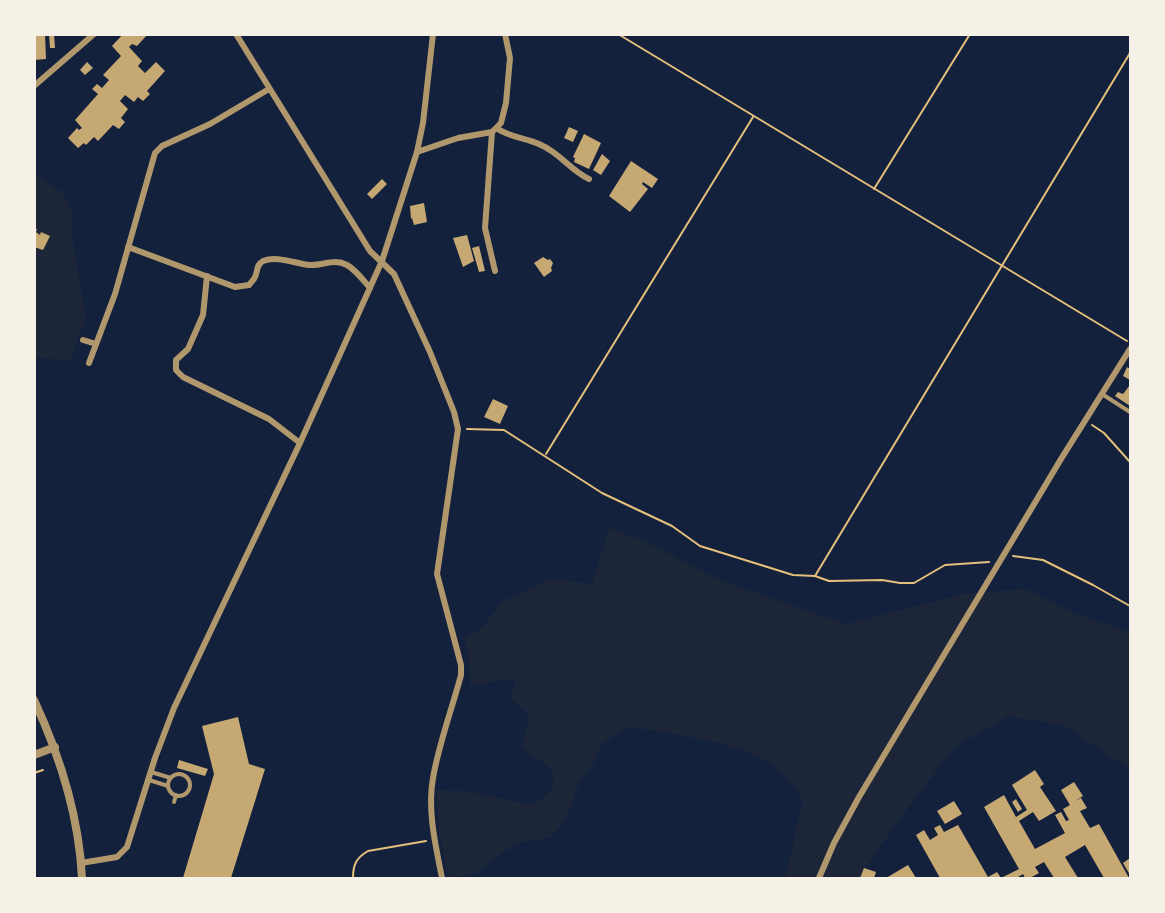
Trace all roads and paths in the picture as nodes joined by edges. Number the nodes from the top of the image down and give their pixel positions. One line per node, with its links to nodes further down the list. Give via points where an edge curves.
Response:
1 (94, 34): 8 (street)
2 (236, 34): 9 (street)
3 (433, 34): 12 (street)
4 (505, 34): 11 (street, via 510,58 506,102 501,123)
5 (618, 34): 10 (path)
6 (970, 34): 14 (path)
7 (1131, 53): 17 (path)
8 (34, 86)
9 (269, 89): 15 (street, via 155,153); 16 (street, via 370,251)
10 (753, 117): 14 (path); 31 (path)
11 (494, 130): 12 (street); 13 (street, via 541,145); 18 (street, via 485,228)
12 (417, 152): 16 (street)
13 (589, 179)
14 (874, 189): 17 (path)
15 (128, 247): 19 (street); 23 (street)
16 (382, 261): 20 (street); 29 (street, via 394,274 430,352)
17 (1002, 267): 22 (path); 34 (path)
18 (495, 271)
19 (207, 276): 20 (street, via 242,287 255,278 263,261 310,265 333,261 346,265); 30 (street, via 203,315 188,349 176,360 176,370 269,419)
20 (370, 288): 30 (street)
21 (83, 340): 23 (street)
22 (1131, 343)
23 (96, 344): 25 (street)
24 (1131, 349): 26 (street)
25 (89, 363)
26 (1102, 394): 27 (lane); 28 (street)
27 (1131, 412)
28 (1086, 421): 32 (path); 33 (street)
29 (458, 429): 31 (path, via 504,430); 47 (street, via 436,574 461,675 433,778)
30 (300, 443): 40 (street, via 174,708)
31 (545, 455): 34 (path, via 602,493 672,526 700,546 794,574)
32 (1131, 462)
33 (1003, 558): 34 (path, via 945,565 914,583 829,580); 35 (path, via 1043,560); 52 (street, via 859,797)
34 (815, 576)
35 (1131, 606)
36 (34, 700): 37 (street)
37 (55, 747): 38 (street); 48 (street)
38 (34, 755)
39 (43, 770): 41 (path)
40 (151, 771): 42 (lane); 43 (street)
41 (34, 772)
42 (171, 778): 44 (lane); 45 (lane, via 178,774 189,780 187,792)
43 (148, 780): 44 (lane); 48 (street, via 127,847 117,857)
44 (168, 786): 45 (lane)
45 (176, 795): 46 (lane)
46 (174, 801)
47 (434, 839): 50 (path, via 368,851 354,863); 51 (street)
48 (81, 863): 49 (street)
49 (82, 879)
50 (353, 879)
51 (442, 879)
52 (819, 879)

